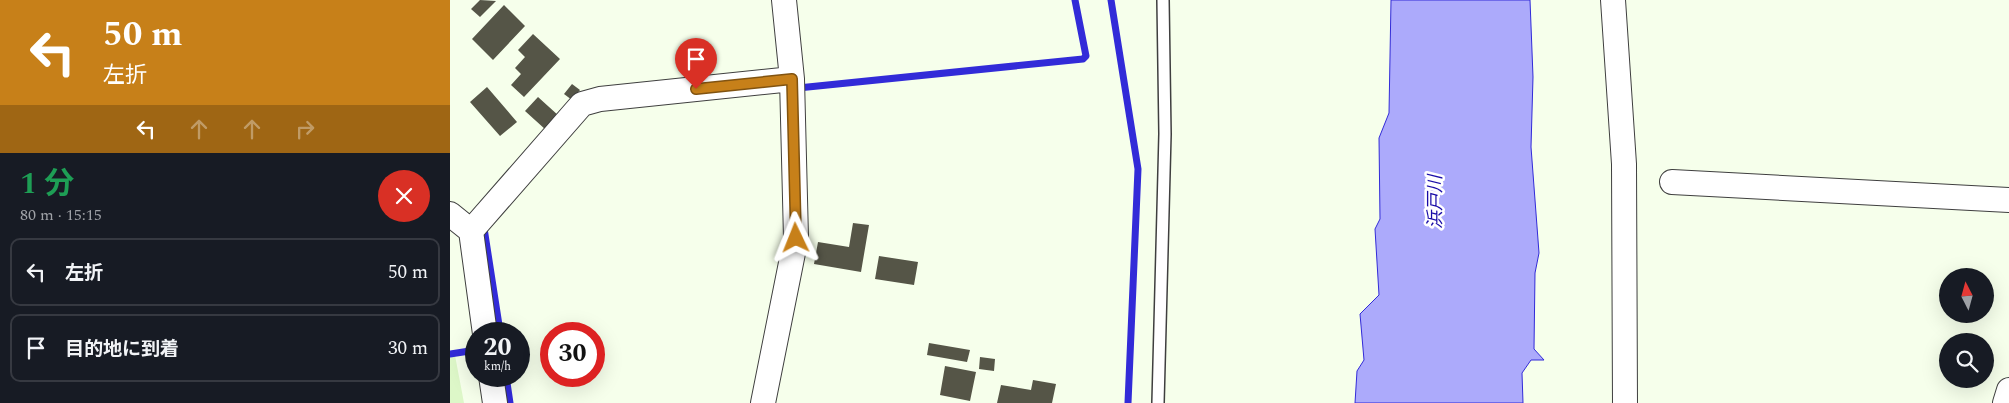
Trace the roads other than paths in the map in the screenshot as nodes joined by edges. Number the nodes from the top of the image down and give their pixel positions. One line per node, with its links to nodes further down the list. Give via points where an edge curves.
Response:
1 (784, 0): 4 (street)
2 (1163, 0): 14 (lane, via 1165,134)
3 (1613, 0): 15 (street, via 1624,164)
4 (792, 79): 8 (street, via 600,99 582,104); 13 (street, via 796,238)
5 (1672, 182): 6 (street)
6 (2009, 200)
7 (450, 214): 8 (street)
8 (471, 231): 9 (street)
9 (483, 322)
10 (493, 387): 12 (street)
11 (2009, 390): 16 (street)
12 (495, 403)
13 (763, 403)
14 (1158, 403)
15 (1625, 403)
16 (2005, 403)

